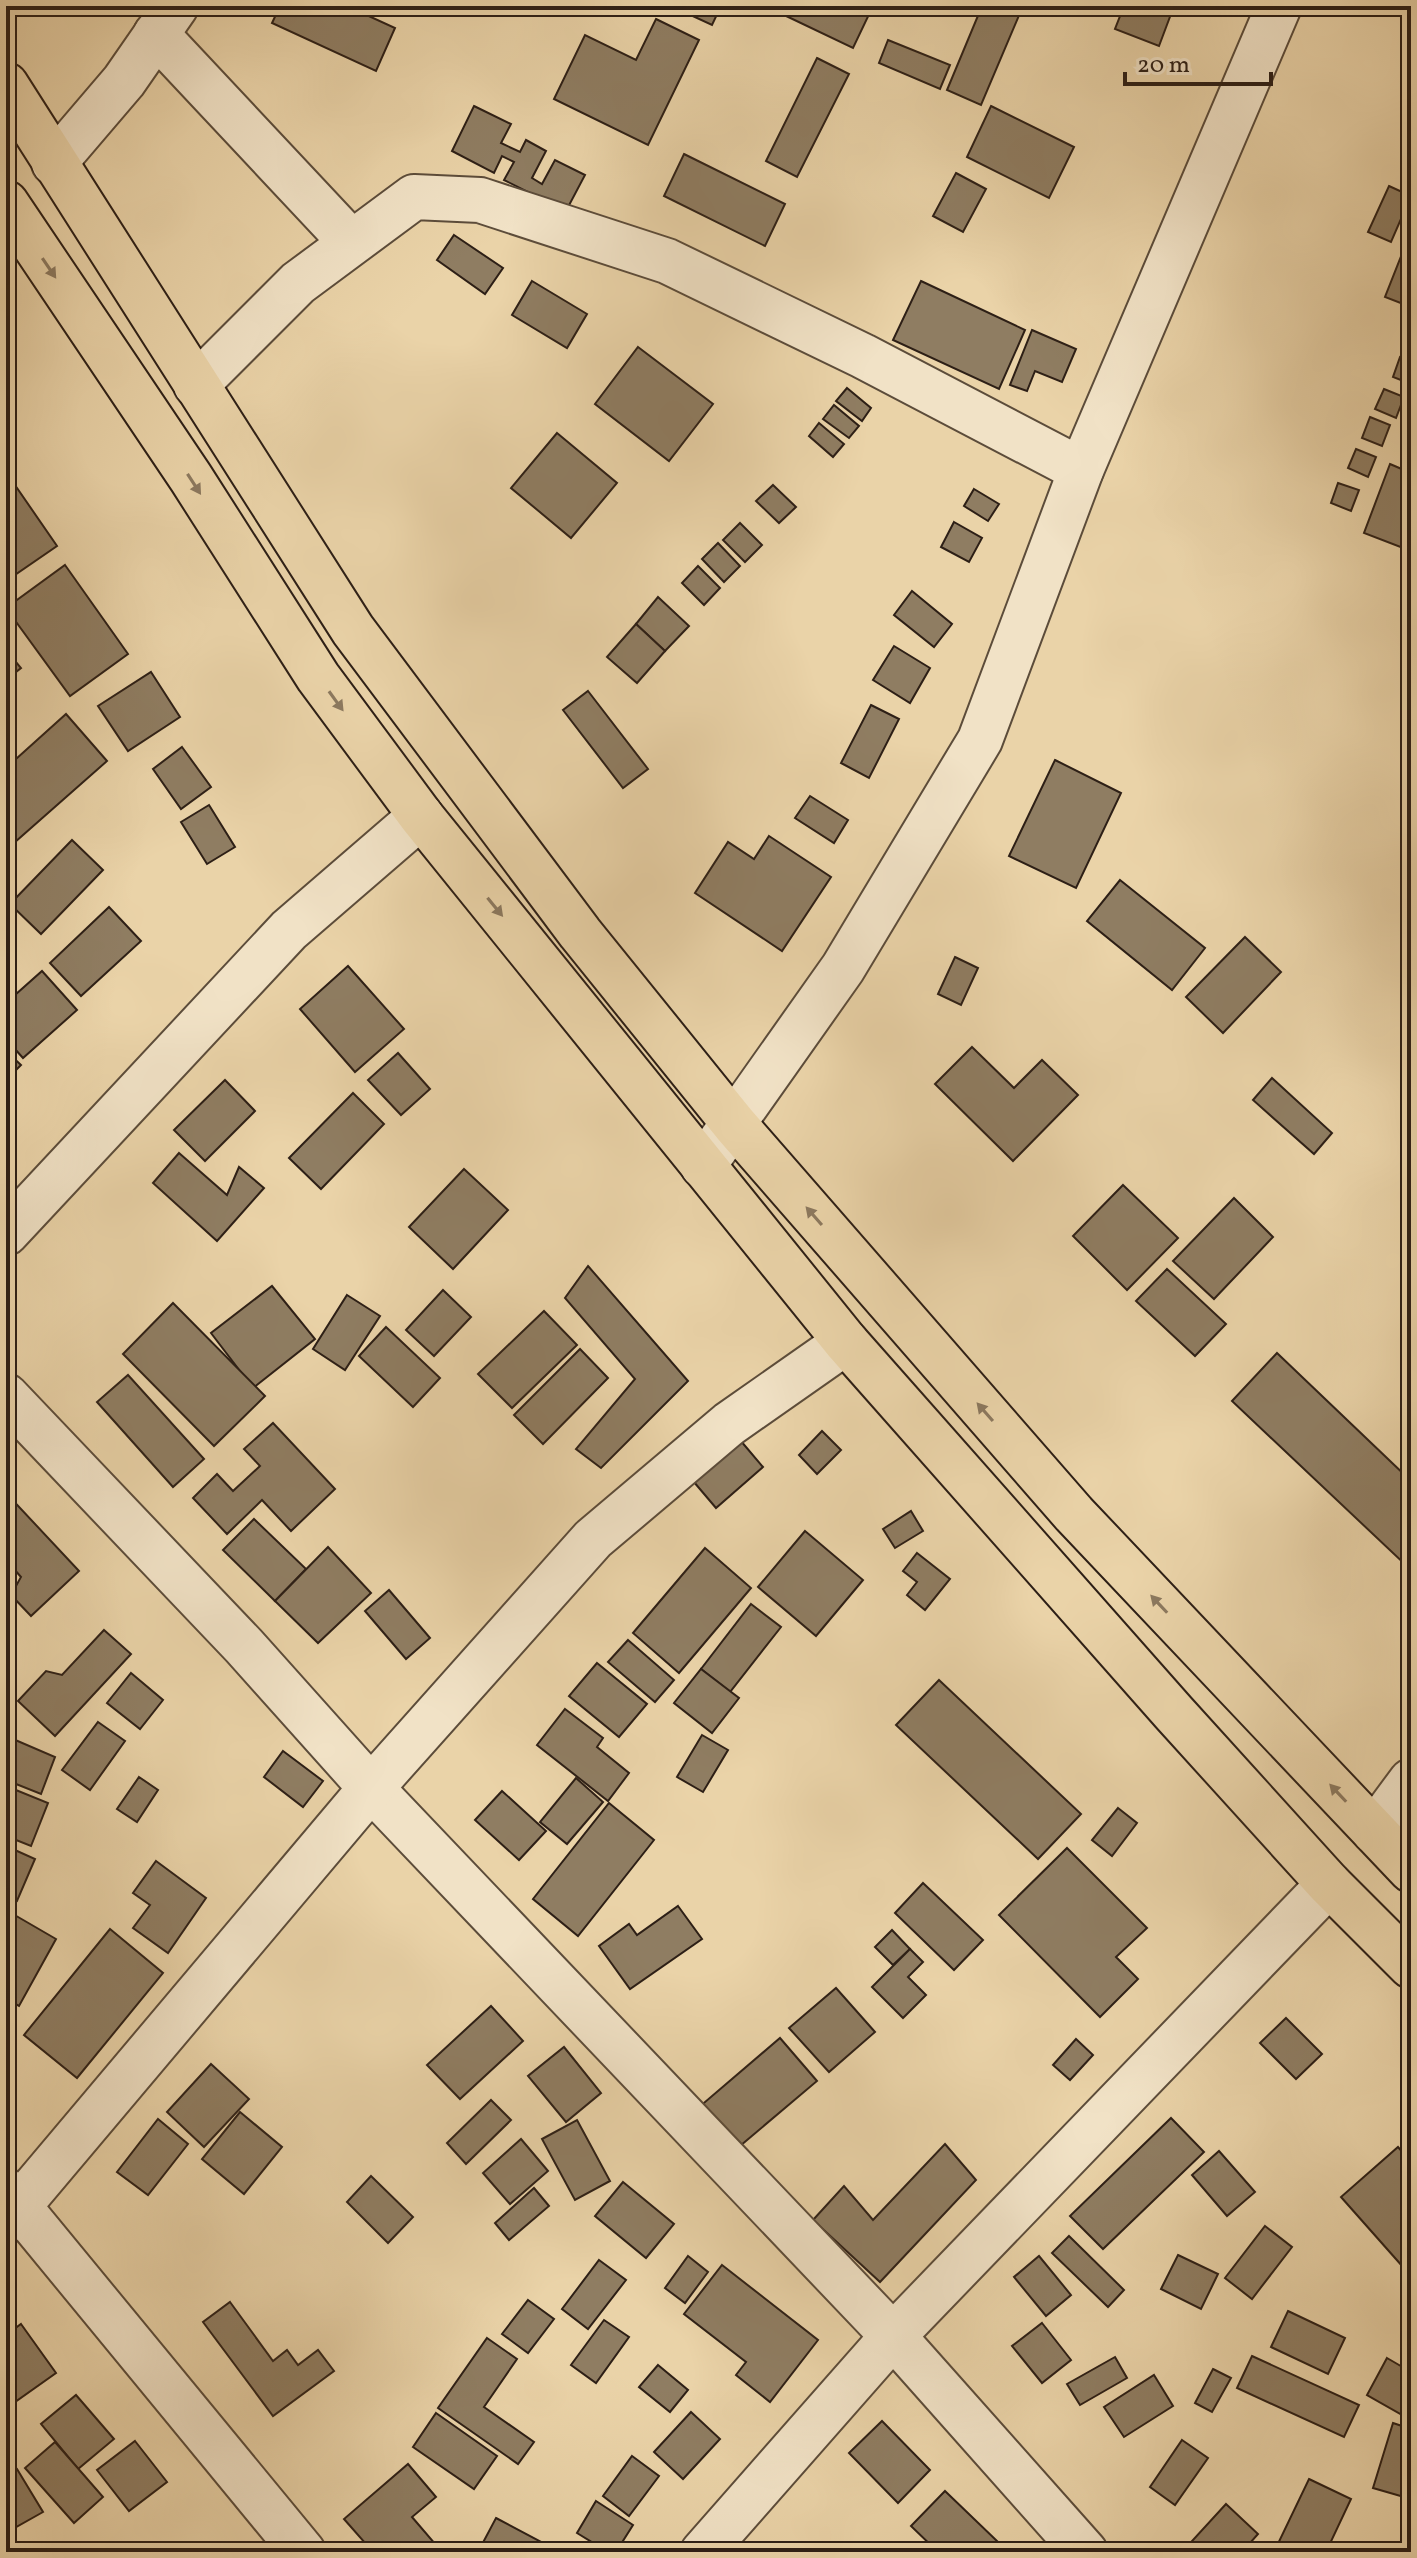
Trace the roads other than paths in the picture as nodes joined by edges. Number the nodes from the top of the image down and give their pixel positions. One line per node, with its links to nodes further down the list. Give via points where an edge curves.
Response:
1 (1279, 6): 8 (street)
2 (166, 20): 4 (street, via 124,81); 6 (street)
3 (6, 85): 4 (main road)
4 (54, 163): 7 (main road)
5 (7, 206): 9 (main road, one-way to 9, via 318,677)
6 (350, 241): 7 (street, via 298,283); 8 (street, via 414,197 480,200 667,261)
7 (196, 385): 10 (main road, via 353,630 580,933)
8 (1081, 470): 10 (street, via 980,740 843,968)
9 (421, 816): 11 (main road, one-way to 11); 12 (street, via 289,930)
10 (735, 1125): 11 (street); 17 (main road, one-way to 10, via 1074,1514)
11 (703, 1166): 13 (main road)
12 (6, 1233)
13 (846, 1342): 16 (street, via 729,1424 593,1539); 19 (main road)
14 (6, 1396): 16 (street)
15 (1411, 1781): 17 (street)
16 (371, 1788): 21 (street); 22 (street)
17 (1374, 1831): 18 (main road)
18 (1411, 1870)
19 (1329, 1884): 20 (main road); 22 (street)
20 (1411, 1966)
21 (10, 2207): 23 (street)
22 (893, 2336): 24 (street); 25 (street)
23 (303, 2552)
24 (703, 2552)
25 (1085, 2552)

